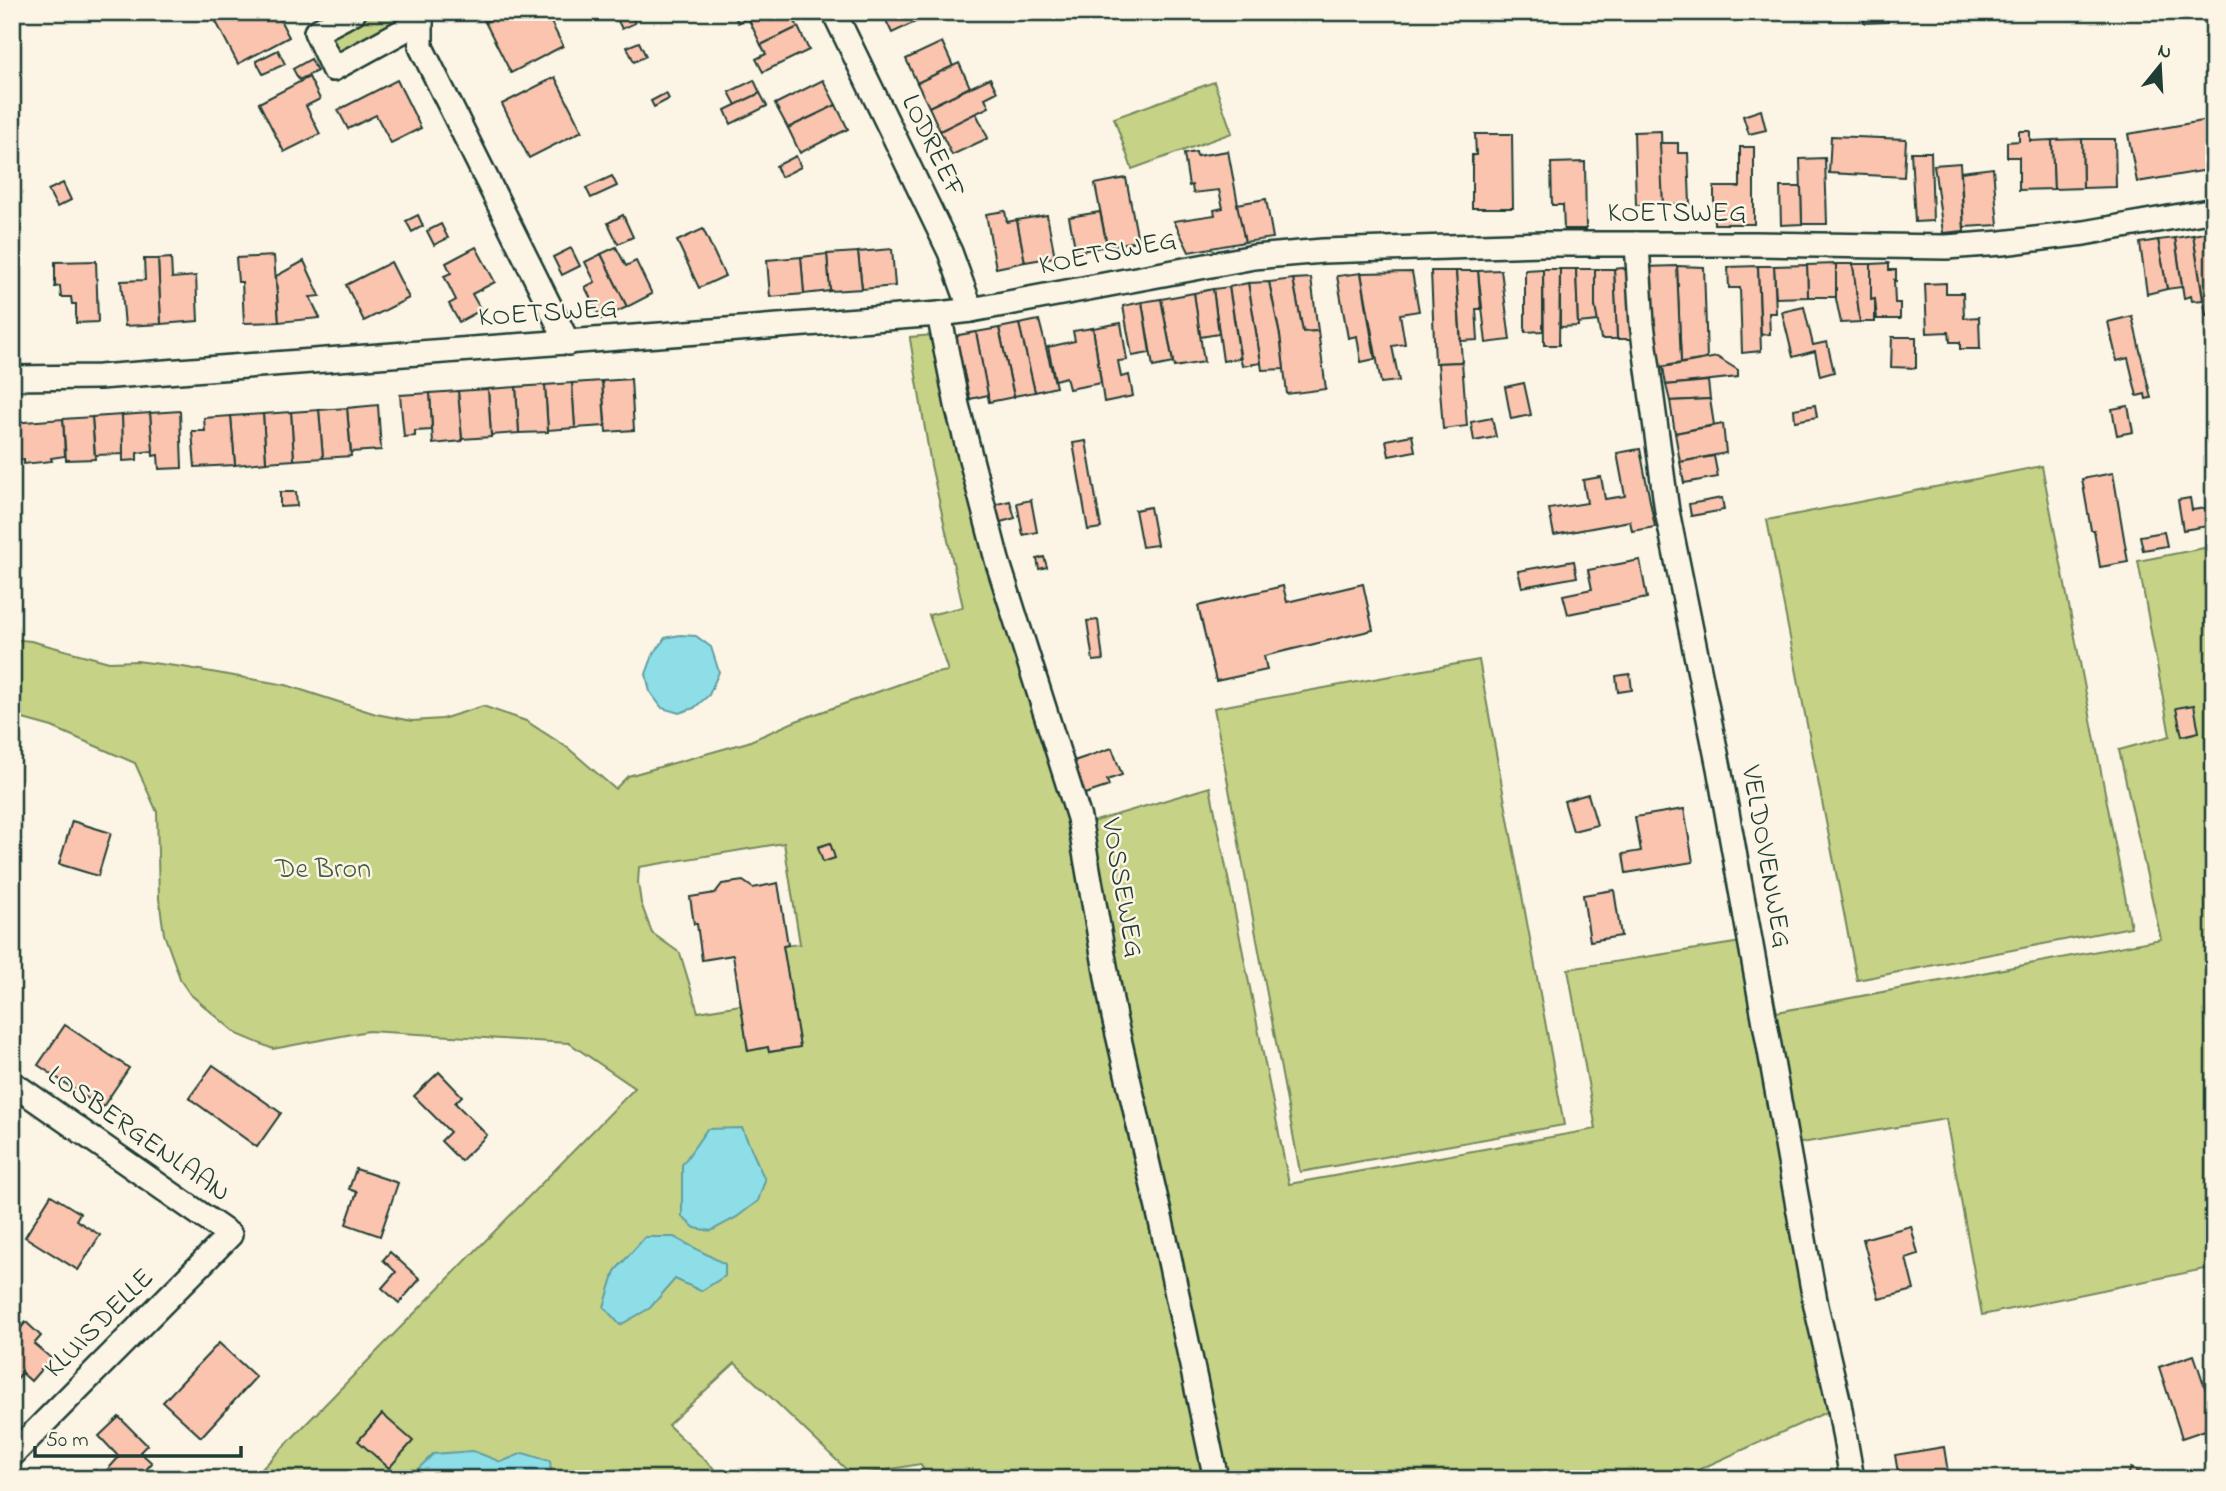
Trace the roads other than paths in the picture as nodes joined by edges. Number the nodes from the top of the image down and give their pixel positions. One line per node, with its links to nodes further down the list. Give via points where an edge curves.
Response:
1 (354, 12): 3 (street, via 316,33 333,68)
2 (834, 12): 6 (street, LODREEF, via 950,252)
3 (421, 17): 8 (street, via 421,47)
4 (2214, 210): 5 (street, KOETSWEG, via 2084,233 1946,247)
5 (1637, 244): 6 (street, KOETSWEG, via 1323,251 1254,257); 14 (street, VELDOVENWEG, via 1642,324 1667,510)
6 (971, 310): 7 (street, KOETSWEG)
7 (939, 314): 8 (street, KOETSWEG); 13 (street, VOSSEWEG, via 957,405 998,560 1079,818 1114,1017)
8 (568, 343): 9 (street, KOETSWEG, via 99,377)
9 (12, 378)
10 (12, 1083): 11 (street, LOSBERGENLAAN)
11 (230, 1235): 12 (street, KLUISDELLE)
12 (12, 1455)
13 (1216, 1479)
14 (1852, 1479)

